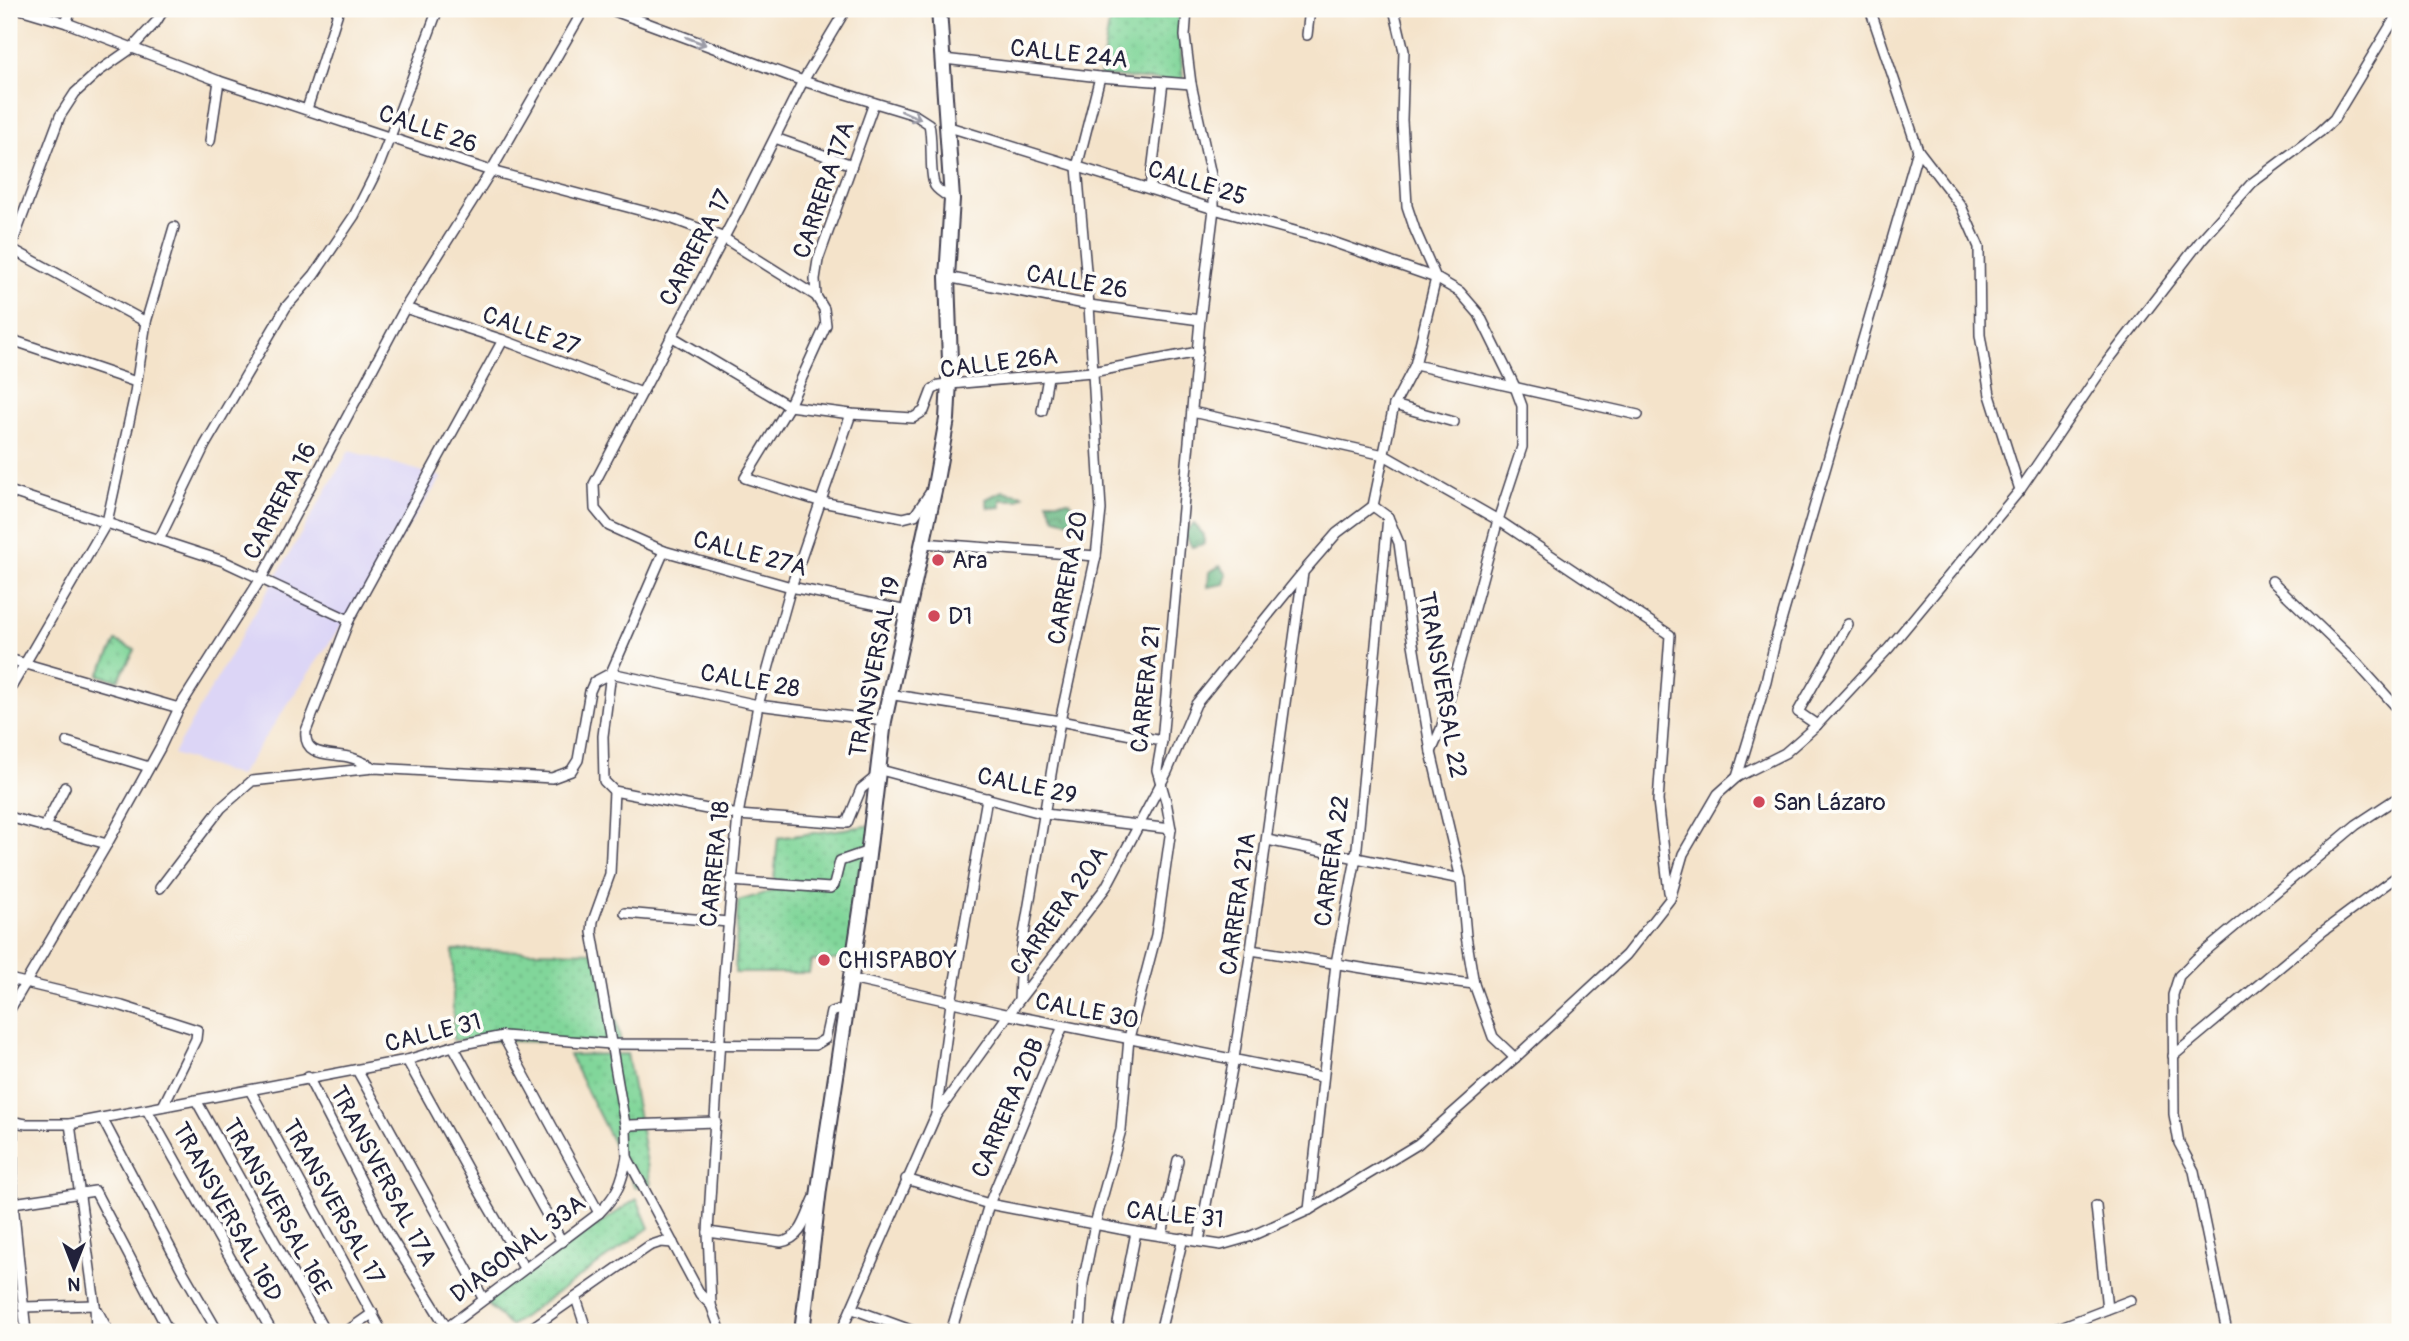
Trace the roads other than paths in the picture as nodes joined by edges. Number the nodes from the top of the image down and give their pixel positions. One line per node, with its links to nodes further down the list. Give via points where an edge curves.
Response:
1 (20, 9): 15 (street, CALLE 26)
2 (70, 9): 15 (street)
3 (164, 9): 17 (street)
4 (340, 9): 25 (street)
5 (438, 9): 27 (street)
6 (584, 9): 33 (street, CARRERA 16)
7 (609, 9): 21 (street, one-way to 21)
8 (846, 9): 21 (street, CARRERA 17)
9 (939, 9): 18 (main road, TRANSVERSAL 19)
10 (1187, 9): 23 (street, CARRERA 21)
11 (1310, 9): 16 (street)
12 (1394, 9): 41 (street, via 1404,51 1407,206)
13 (1870, 9): 30 (street)
14 (2400, 10): 67 (street, via 2334,119 2252,183 2202,239 2107,362)
15 (67, 23): 17 (street, CALLE 26)
16 (1307, 35)
17 (132, 48): 20 (street, CALLE 26); 39 (street, via 75,93 60,116)
18 (944, 59): 19 (street, CALLE 24A); 26 (main road, TRANSVERSAL 19)
19 (1100, 77): 22 (street, CALLE 24A); 32 (street, CARRERA 20)
20 (219, 81): 25 (street, CALLE 26); 29 (street)
21 (803, 81): 24 (street); 28 (street, CARRERA 17)
22 (1163, 82): 23 (street, CALLE 24A); 34 (street)
23 (1191, 84): 36 (street, CARRERA 21, via 1214,189)
24 (874, 103): 31 (street, CARRERA 17A); 35 (street, one-way to 35, via 929,124 933,178 936,187)
25 (307, 110): 27 (street, CALLE 26)
26 (946, 126): 32 (street, CALLE 25); 35 (main road, TRANSVERSAL 19)
27 (390, 137): 33 (street, CALLE 26); 75 (street, via 354,216 286,307 205,445)
28 (775, 138): 31 (street); 38 (street, CARRERA 17)
29 (210, 141)
30 (1918, 150): 67 (street, via 1961,206 1979,247 1982,347 1990,396); 103 (street)
31 (852, 165): 42 (street, CARRERA 17A, via 818,260)
32 (1077, 167): 34 (street, CALLE 25); 43 (street, CARRERA 20)
33 (491, 171): 38 (street, CALLE 26, via 673,219); 44 (street, CARRERA 16)
34 (1150, 188): 36 (street, CALLE 25)
35 (952, 200): 40 (main road, TRANSVERSAL 19)
36 (1214, 209): 41 (street, CALLE 25, via 1324,239); 45 (street, CARRERA 21)
37 (174, 227): 46 (street)
38 (722, 237): 42 (street, CALLE 26); 47 (street, CARRERA 17)
39 (9, 250): 46 (street)
40 (947, 277): 43 (street, CALLE 26); 55 (main road, TRANSVERSAL 19)
41 (1436, 278): 51 (street); 56 (street, CALLE 25, via 1460,292 1479,314)
42 (816, 296): 59 (street, CARRERA 17A, via 826,324)
43 (1089, 305): 45 (street, CALLE 26); 52 (street, CARRERA 20)
44 (405, 308): 49 (street, CALLE 27); 80 (street, CARRERA 16)
45 (1200, 320): 50 (street, CARRERA 21)
46 (146, 322): 54 (street)
47 (671, 336): 57 (street, CARRERA 17); 59 (street, CALLE 26A)
48 (9, 339): 54 (street)
49 (503, 340): 57 (street, CALLE 27); 84 (street)
50 (1198, 352): 52 (street, CALLE 26A); 61 (street, CARRERA 21)
51 (1415, 365): 56 (street); 58 (street)
52 (1091, 372): 53 (street, CALLE 26A); 78 (street, CARRERA 20, via 1101,510)
53 (1048, 377): 55 (street, CALLE 26A); 60 (street)
54 (136, 382): 74 (street)
55 (950, 384): 62 (street, CALLE 26A, via 932,390 918,417); 66 (main road, TRANSVERSAL 19)
56 (1515, 387): 63 (street); 73 (street, CALLE 25, via 1522,406 1522,447)
57 (642, 393): 71 (street, CARRERA 17, via 594,484)
58 (1394, 405): 64 (street); 65 (street)
59 (789, 406): 62 (street, CALLE 26A); 69 (street, CARRERA 17A, via 746,478)
60 (1042, 411)
61 (1192, 412): 65 (street); 97 (street, CARRERA 21)
62 (851, 414): 69 (street, CARRERA 18)
63 (1639, 415)
64 (1454, 422)
65 (1384, 455): 70 (street); 73 (street)
66 (935, 486): 69 (street, via 915,515 903,519); 76 (main road, TRANSVERSAL 19)
67 (2020, 490): 96 (street, via 1889,648)
68 (9, 491): 74 (street)
69 (822, 502): 82 (street, CARRERA 18)
70 (1373, 506): 72 (street); 79 (street, CARRERA 20A, via 1337,533)
71 (595, 509): 77 (street, CALLE 27A, via 609,526)
72 (1388, 517): 99 (street, TRANSVERSAL 22, via 1399,543); 118 (street, CARRERA 22)
73 (1498, 520): 99 (street, CALLE 25); 123 (street, via 1670,635 1658,802)
74 (107, 522): 75 (street); 87 (street)
75 (159, 540): 80 (street)
76 (923, 542): 78 (street); 83 (main road, TRANSVERSAL 19)
77 (664, 551): 82 (street, CALLE 27A); 88 (street)
78 (1096, 556): 95 (street, CARRERA 20)
79 (1304, 571): 104 (street, CARRERA 20A, via 1196,704); 115 (street, CARRERA 21A)
80 (262, 577): 84 (street); 92 (street, CARRERA 16)
81 (2272, 581): 93 (street)
82 (791, 587): 83 (street, CALLE 27A); 91 (street, CARRERA 18)
83 (907, 611): 90 (main road, TRANSVERSAL 19)
84 (349, 620): 101 (street, via 305,740 317,752 353,758)
85 (1849, 624): 96 (street, via 1798,712)
86 (9, 659): 87 (street)
87 (24, 663): 89 (street); 92 (street)
88 (611, 673): 91 (street, CALLE 28); 101 (street, via 594,682 590,691 578,760 571,771 552,778); 106 (street, via 603,736 604,781)
89 (9, 691)
90 (888, 694): 94 (main road, TRANSVERSAL 19); 95 (street)
91 (758, 705): 94 (street, CALLE 28); 110 (street, CARRERA 18)
92 (179, 708): 100 (street, CARRERA 16)
93 (2400, 710)
94 (884, 721): 102 (main road, TRANSVERSAL 19)
95 (1060, 721): 97 (street); 109 (street, CARRERA 20)
96 (1816, 725): 103 (street, via 1785,753)
97 (1162, 741): 104 (street, CARRERA 21, via 1157,770)
98 (67, 742): 100 (street)
99 (1431, 752): 120 (street, TRANSVERSAL 22)
100 (149, 768): 116 (street, CARRERA 16)
101 (374, 768): 122 (street, via 252,781 221,808)
102 (877, 773): 108 (street, CALLE 29); 110 (street, via 861,789 847,823); 117 (main road, TRANSVERSAL 19)
103 (1737, 777): 123 (street, via 1718,794 1683,854)
104 (1160, 784): 112 (street, CARRERA 20A); 114 (street, CARRERA 21)
105 (65, 787): 113 (street)
106 (610, 788): 110 (street); 140 (street, via 610,874 592,932)
107 (2400, 796): 143 (street, via 2356,825 2179,976 2173,995)
108 (987, 798): 109 (street, CALLE 29); 133 (street)
109 (1045, 814): 112 (street, CALLE 29); 132 (street, CARRERA 20, via 1021,952)
110 (738, 815): 121 (street, CARRERA 18)
111 (9, 817): 113 (street)
112 (1139, 825): 114 (street, CALLE 29); 132 (street, CARRERA 20A, via 1106,887)
113 (44, 828): 116 (street)
114 (1171, 829): 139 (street, CARRERA 21, via 1156,935)
115 (1267, 840): 118 (street); 126 (street, CARRERA 21A)
116 (107, 844): 130 (street, CARRERA 16)
117 (869, 850): 121 (street, via 840,861 830,888); 129 (main road, TRANSVERSAL 19)
118 (1356, 858): 120 (street); 127 (street, CARRERA 22)
119 (2400, 874): 143 (street, via 2322,932)
120 (1461, 879): 131 (street, TRANSVERSAL 22)
121 (731, 881): 125 (street, CARRERA 18)
122 (160, 888)
123 (1670, 899): 145 (street, CALLE 31, via 1626,955)
124 (625, 913): 125 (street)
125 (729, 922): 141 (street, CARRERA 18)
126 (1251, 950): 127 (street); 144 (street, CARRERA 21A)
127 (1336, 963): 131 (street, via 1402,977); 149 (street, CARRERA 22)
128 (9, 979): 130 (street)
129 (851, 979): 133 (street, CALLE 30); 134 (main road, TRANSVERSAL 19)
130 (23, 983): 135 (street, CARRERA 16); 152 (street, via 122,1006 197,1030)
131 (1474, 984): 145 (street, TRANSVERSAL 22, via 1493,1037)
132 (1019, 1000): 136 (street, CARRERA 20A)
133 (951, 1003): 136 (street, CALLE 30); 154 (street)
134 (846, 1008): 141 (street, CALLE 31, via 831,1012 821,1043); 163 (main road, TRANSVERSAL 19)
135 (9, 1011)
136 (1010, 1015): 137 (street, CALLE 30); 154 (street, CARRERA 20A)
137 (1063, 1026): 139 (street, CALLE 30); 166 (street, CARRERA 20B)
138 (503, 1035): 140 (street, CALLE 31); 142 (street, CALLE 31); 169 (street)
139 (1129, 1038): 144 (street, CALLE 30); 170 (street, CARRERA 21, via 1121,1130)
140 (611, 1044): 141 (street, CALLE 31); 159 (street)
141 (720, 1045): 157 (street, CARRERA 18)
142 (453, 1046): 146 (street, CALLE 31); 176 (street)
143 (2173, 1056): 210 (street, via 2179,1143 2194,1171)
144 (1234, 1058): 149 (street, CALLE 30); 175 (street, CARRERA 21A)
145 (1515, 1058): 168 (street, CALLE 31, via 1418,1144)
146 (407, 1060): 147 (street, CALLE 31); 178 (street)
147 (358, 1070): 148 (street, CALLE 31); 179 (street)
148 (308, 1077): 150 (street, CALLE 31); 189 (street, TRANSVERSAL 17A)
149 (1322, 1077): 168 (street, CARRERA 22)
150 (250, 1090): 151 (street, CALLE 31); 187 (street, TRANSVERSAL 17)
151 (196, 1100): 152 (street, CALLE 31); 197 (street, TRANSVERSAL 16E)
152 (163, 1106): 153 (street, CALLE 31)
153 (147, 1110): 155 (street, CALLE 31); 196 (street, TRANSVERSAL 16D)
154 (936, 1115): 162 (street, CARRERA 20A)
155 (102, 1118): 158 (street, CALLE 31); 195 (street)
156 (11, 1121): 158 (street, CALLE 31); 165 (street)
157 (716, 1122): 159 (street); 171 (street, CARRERA 18)
158 (70, 1124): 164 (street)
159 (628, 1127): 160 (street)
160 (627, 1157): 169 (street, DIAGONAL 33A, via 614,1197); 177 (street)
161 (1178, 1160): 173 (street)
162 (906, 1179): 166 (street, CALLE 31); 185 (street, CARRERA 20A)
163 (819, 1189): 171 (street, via 791,1241); 203 (main road, TRANSVERSAL 19)
164 (80, 1194): 165 (street); 182 (street); 194 (street, via 95,1191)
165 (13, 1203): 184 (street)
166 (989, 1204): 170 (street, CALLE 31); 206 (street)
167 (2096, 1206): 186 (street)
168 (1309, 1210): 175 (street, CALLE 31, via 1221,1245)
169 (599, 1213): 176 (street, DIAGONAL 33A)
170 (1095, 1224): 172 (street, CALLE 31); 207 (street, CARRERA 21, via 1083,1283)
171 (708, 1232): 183 (street, CARRERA 18)
172 (1136, 1232): 173 (street, CALLE 31); 188 (street)
173 (1162, 1235): 174 (street, CALLE 31)
174 (1183, 1238): 175 (street, CALLE 31); 208 (street)
175 (1199, 1241)
176 (562, 1242): 178 (street, DIAGONAL 33A)
177 (673, 1243): 180 (street, via 649,1246); 183 (street, via 700,1294)
178 (524, 1268): 179 (street, DIAGONAL 33A)
179 (483, 1298): 189 (street, DIAGONAL 33A)
180 (576, 1298): 190 (street); 201 (street)
181 (2131, 1300): 186 (street)
182 (95, 1305): 184 (street); 192 (street); 193 (street)
183 (711, 1305): 202 (street, CARRERA 18)
184 (23, 1307): 191 (street)
185 (852, 1309): 204 (street, CARRERA 20A); 205 (street)
186 (2107, 1310): 209 (street)
187 (373, 1313): 198 (street); 199 (street, TRANSVERSAL 17)
188 (1118, 1322)
189 (444, 1330)
190 (528, 1331): 200 (street)
191 (26, 1332)
192 (96, 1332)
193 (109, 1332)
194 (169, 1332)
195 (218, 1332)
196 (272, 1332)
197 (325, 1332)
198 (346, 1332)
199 (382, 1332)
200 (543, 1332)
201 (587, 1332)
202 (721, 1332)
203 (802, 1332)
204 (841, 1332)
205 (916, 1332)
206 (951, 1332)
207 (1080, 1332)
208 (1160, 1332)
209 (2050, 1332)
210 (2227, 1332)

